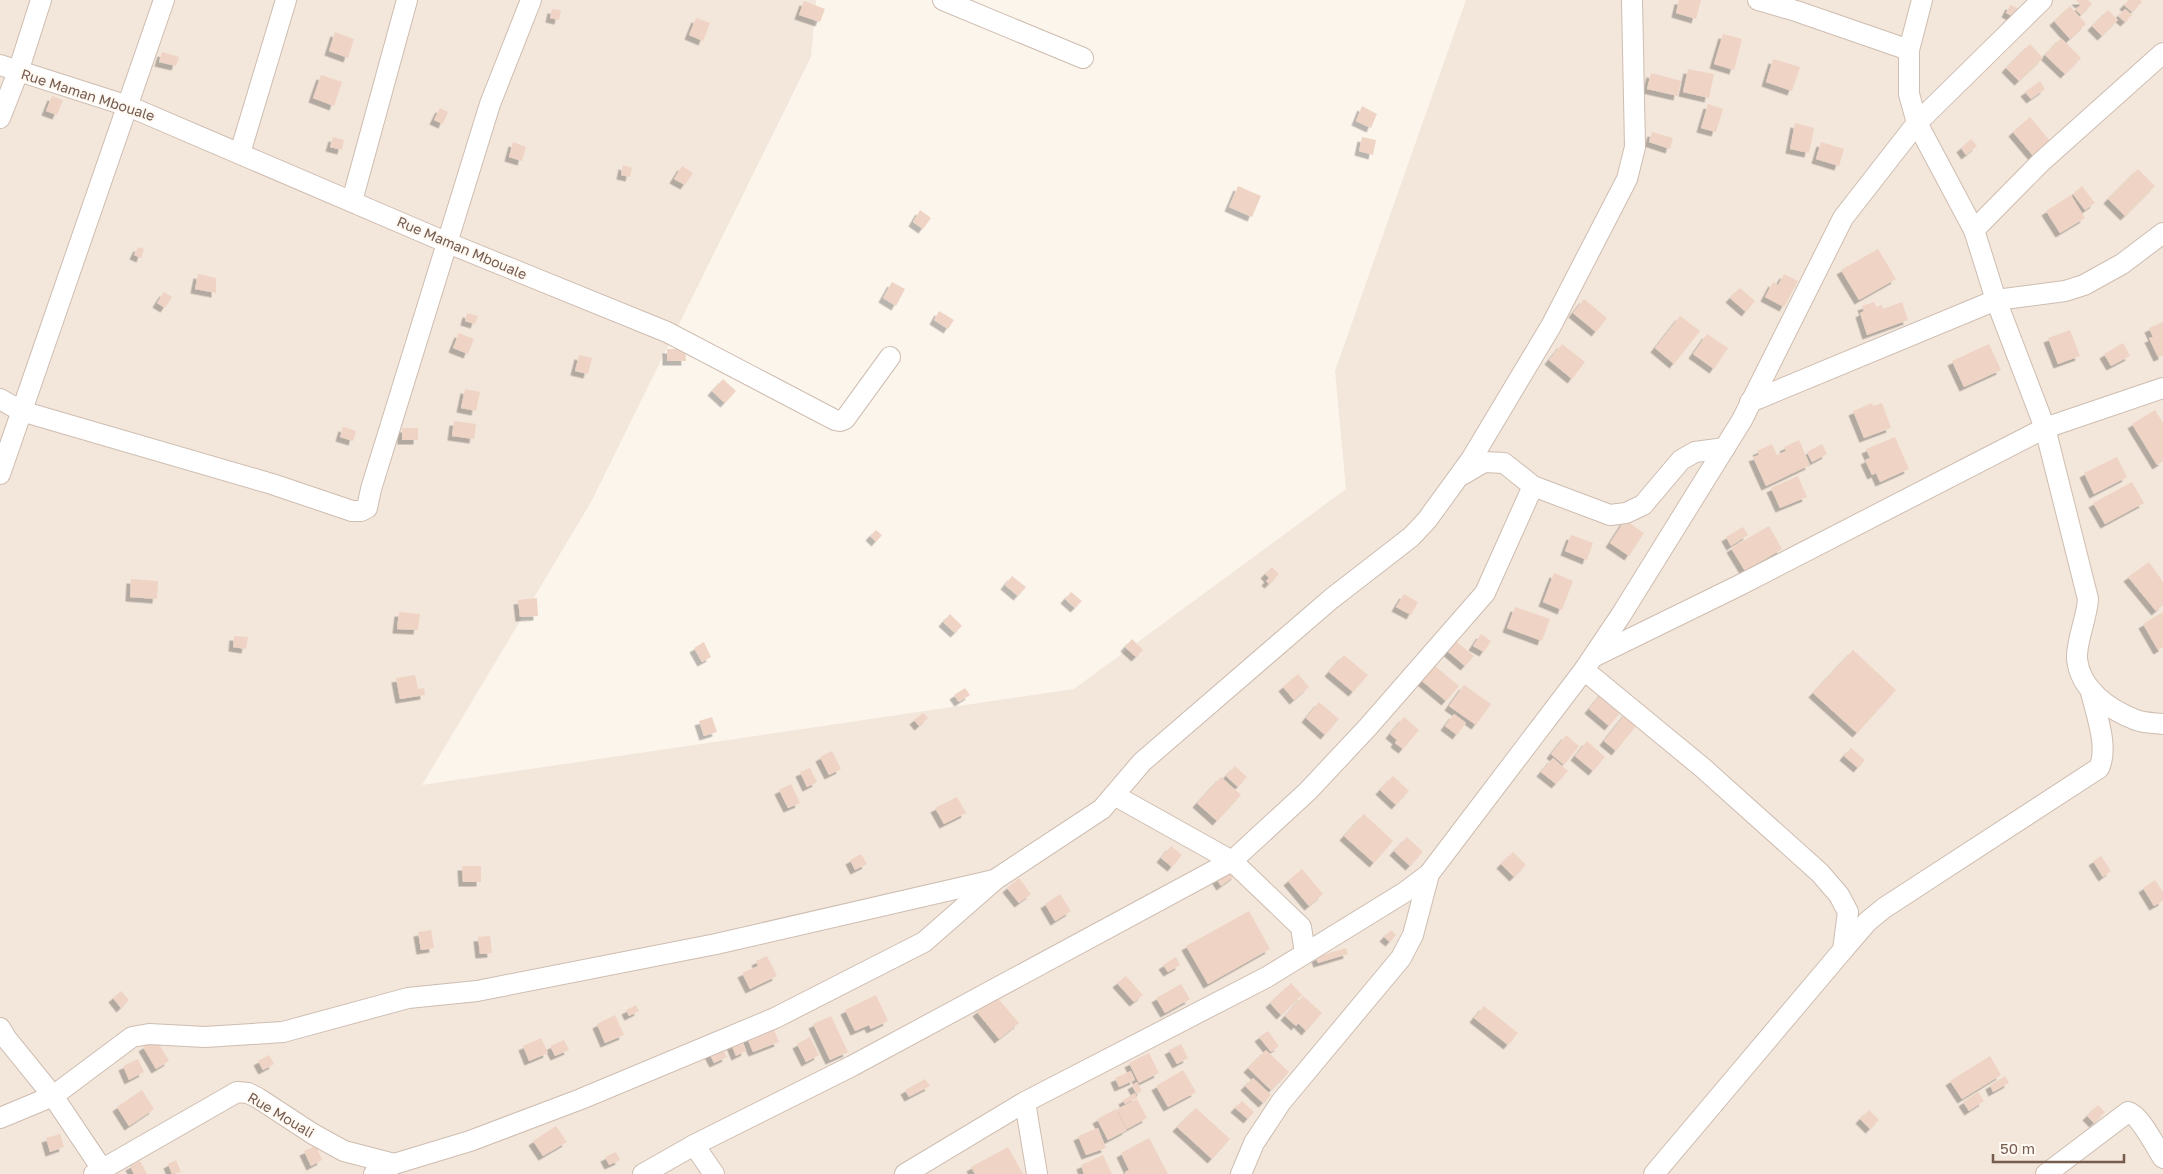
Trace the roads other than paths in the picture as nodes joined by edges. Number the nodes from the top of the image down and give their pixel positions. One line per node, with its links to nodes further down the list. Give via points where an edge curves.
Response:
1 (41, 0): 14 (street)
2 (164, 0): 15 (street)
3 (286, 0): 18 (street)
4 (407, 0): 19 (street)
5 (532, 0): 22 (street, via 490,104)
6 (943, 0): 13 (street)
7 (1632, 0): 32 (street, via 1635,147 1627,179 1551,326)
8 (1758, 0): 11 (street)
9 (1922, 0): 11 (street)
10 (2042, 0): 17 (street)
11 (1909, 50): 17 (street, via 1909,94)
12 (2163, 53): 20 (street, via 2041,162)
13 (1083, 58)
14 (9, 69): 15 (street, Rue Maman Mbouale); 16 (street)
15 (128, 106): 18 (street, Rue Maman Mbouale); 28 (street)
16 (0, 118)
17 (1917, 124): 20 (street); 27 (street, via 1838,225)
18 (240, 152): 19 (street, Rue Maman Mbouale)
19 (352, 202): 22 (street, Rue Maman Mbouale)
20 (1974, 230): 23 (street)
21 (2163, 233): 23 (street, via 2122,264 2084,285 2065,291)
22 (448, 243): 24 (street, Rue Maman Mbouale, via 667,332 840,422); 28 (street, via 367,508 361,511 352,511 272,484)
23 (1996, 300): 27 (street); 29 (street)
24 (890, 357)
25 (2163, 388): 29 (street)
26 (0, 400): 28 (street)
27 (1750, 402): 30 (street)
28 (21, 411): 31 (street)
29 (2045, 428): 34 (street); 35 (street, via 2088,599 2077,658 2080,672)
30 (1725, 448): 33 (street, via 1695,452 1681,460 1643,505 1626,513 1610,515); 34 (street)
31 (0, 474)
32 (1458, 478): 33 (street, via 1484,462 1504,464); 37 (street, via 1410,537 1331,599 1163,743)
33 (1532, 486): 38 (street, via 1485,593 1308,791)
34 (1589, 663): 39 (street); 41 (street, via 1820,873 1839,895 1848,912)
35 (2091, 692): 36 (street, via 2109,706 2138,720); 41 (street, via 2101,745 2099,768 1884,908)
36 (2163, 724)
37 (1114, 795): 38 (street); 40 (street, via 1102,809)
38 (1232, 861): 42 (street, via 1301,927); 47 (street, via 852,1066)
39 (1430, 874): 42 (street); 51 (street, via 1413,935 1401,958 1281,1102 1254,1143)
40 (996, 879): 44 (street, via 707,946 477,991 408,998 283,1032 132,1037); 49 (street, via 924,942 775,1018 470,1141)
41 (1843, 950): 57 (street)
42 (1305, 953): 45 (street)
43 (0, 1028): 44 (street)
44 (53, 1096): 46 (street); 50 (street)
45 (1025, 1102): 55 (street); 56 (street)
46 (0, 1118)
47 (694, 1145): 53 (street); 54 (street)
48 (2163, 1158): 58 (street, via 2133,1113 2128,1112)
49 (394, 1164): 50 (street, Rue Mouali, via 344,1152 258,1098 237,1092); 52 (street)
50 (100, 1172)
51 (1244, 1172)
52 (374, 1174)
53 (643, 1174)
54 (714, 1174)
55 (905, 1174)
56 (1038, 1174)
57 (1654, 1174)
58 (2046, 1174)

